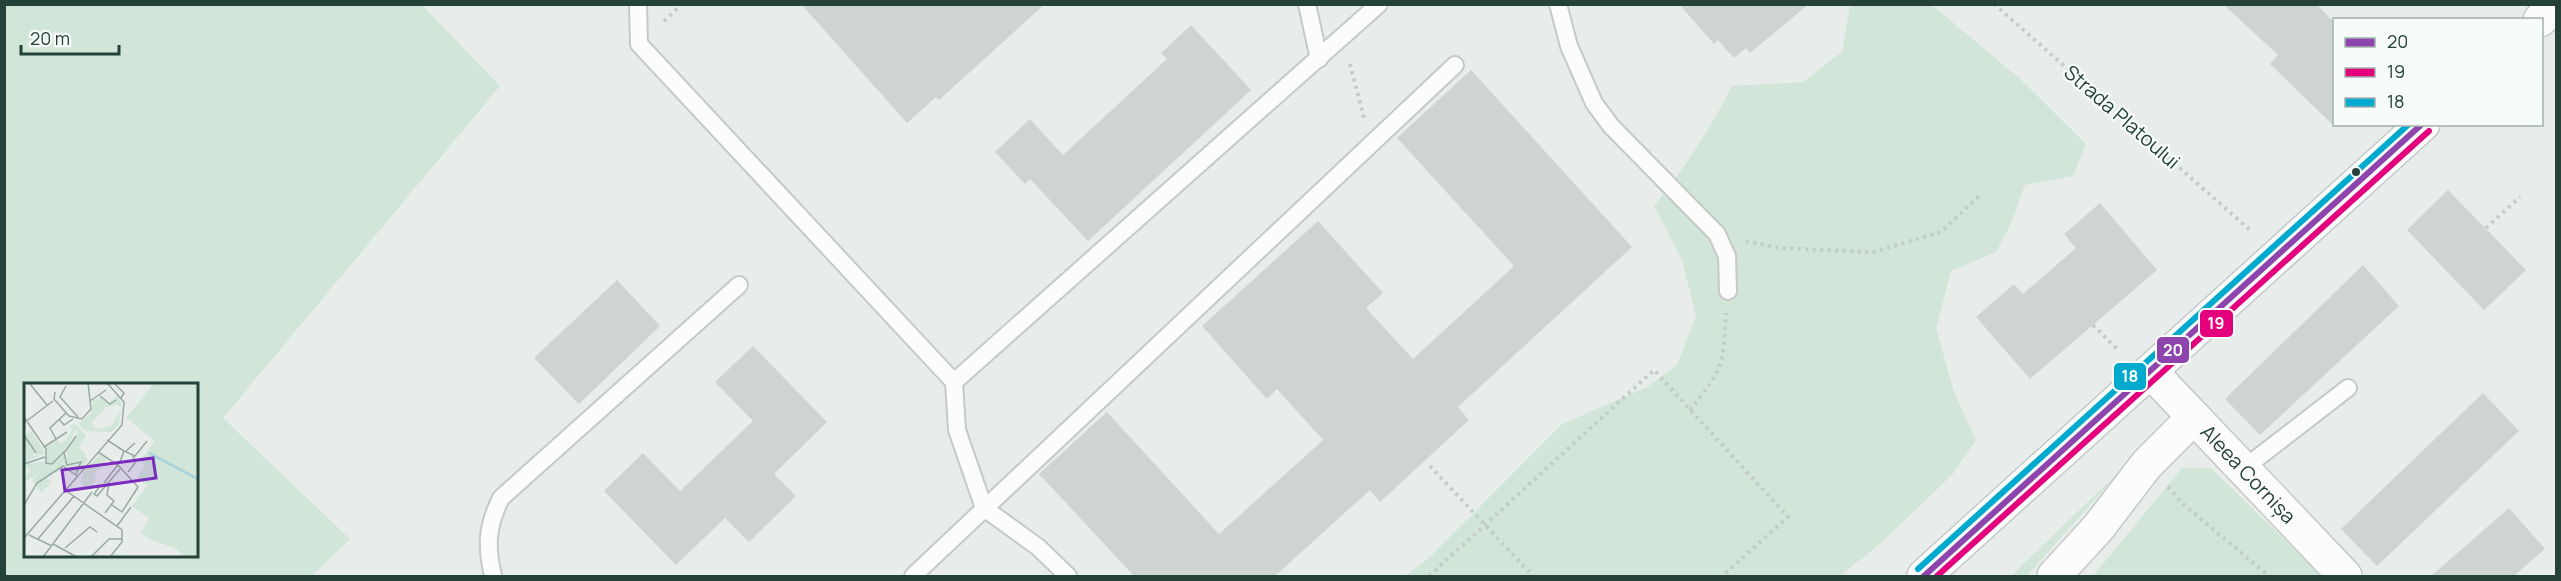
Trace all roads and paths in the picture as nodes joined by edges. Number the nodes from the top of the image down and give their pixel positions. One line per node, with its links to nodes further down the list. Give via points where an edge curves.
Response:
1 (638, 4): 21 (lane, via 639,44)
2 (1307, 4): 7 (lane)
3 (1379, 4): 6 (lane)
4 (1558, 4): 15 (lane, via 1569,46 1594,104)
5 (1994, 4): 14 (path, Strada Platoului)
6 (1343, 37): 7 (lane); 10 (path)
7 (1319, 59): 21 (lane)
8 (1455, 65): 10 (lane)
9 (2421, 126): 20 (main road)
10 (1371, 144): 28 (lane)
11 (1979, 196): 15 (path, via 1941,232 1874,252 1779,248)
12 (2520, 197): 13 (path)
13 (2486, 228)
14 (2250, 230)
15 (1717, 234): 17 (lane, via 1728,256)
16 (740, 285): 30 (lane, via 501,498 490,519 488,554)
17 (1728, 291): 23 (path, via 1724,359 1714,380)
18 (2093, 325): 19 (path)
19 (2117, 348)
20 (2151, 372): 24 (main road, Aleea Cornișa); 36 (main road)
21 (954, 382): 28 (lane, via 957,430)
22 (2348, 388): 26 (lane)
23 (1690, 410): 29 (path, via 1654,370); 35 (path, via 1788,517)
24 (2194, 417): 26 (main road, Aleea Cornișa); 37 (main road, via 2147,464 2098,528)
25 (1430, 466): 29 (path)
26 (2243, 469): 39 (main road, Aleea Cornișa)
27 (2183, 504): 38 (path)
28 (984, 508): 31 (lane); 32 (lane, via 1038,547)
29 (1485, 525): 33 (path); 34 (path)
30 (494, 576)
31 (913, 576)
32 (1068, 576)
33 (1429, 576)
34 (1533, 576)
35 (1722, 576)
36 (1924, 576)
37 (2054, 576)
38 (2268, 576)
39 (2345, 576)

